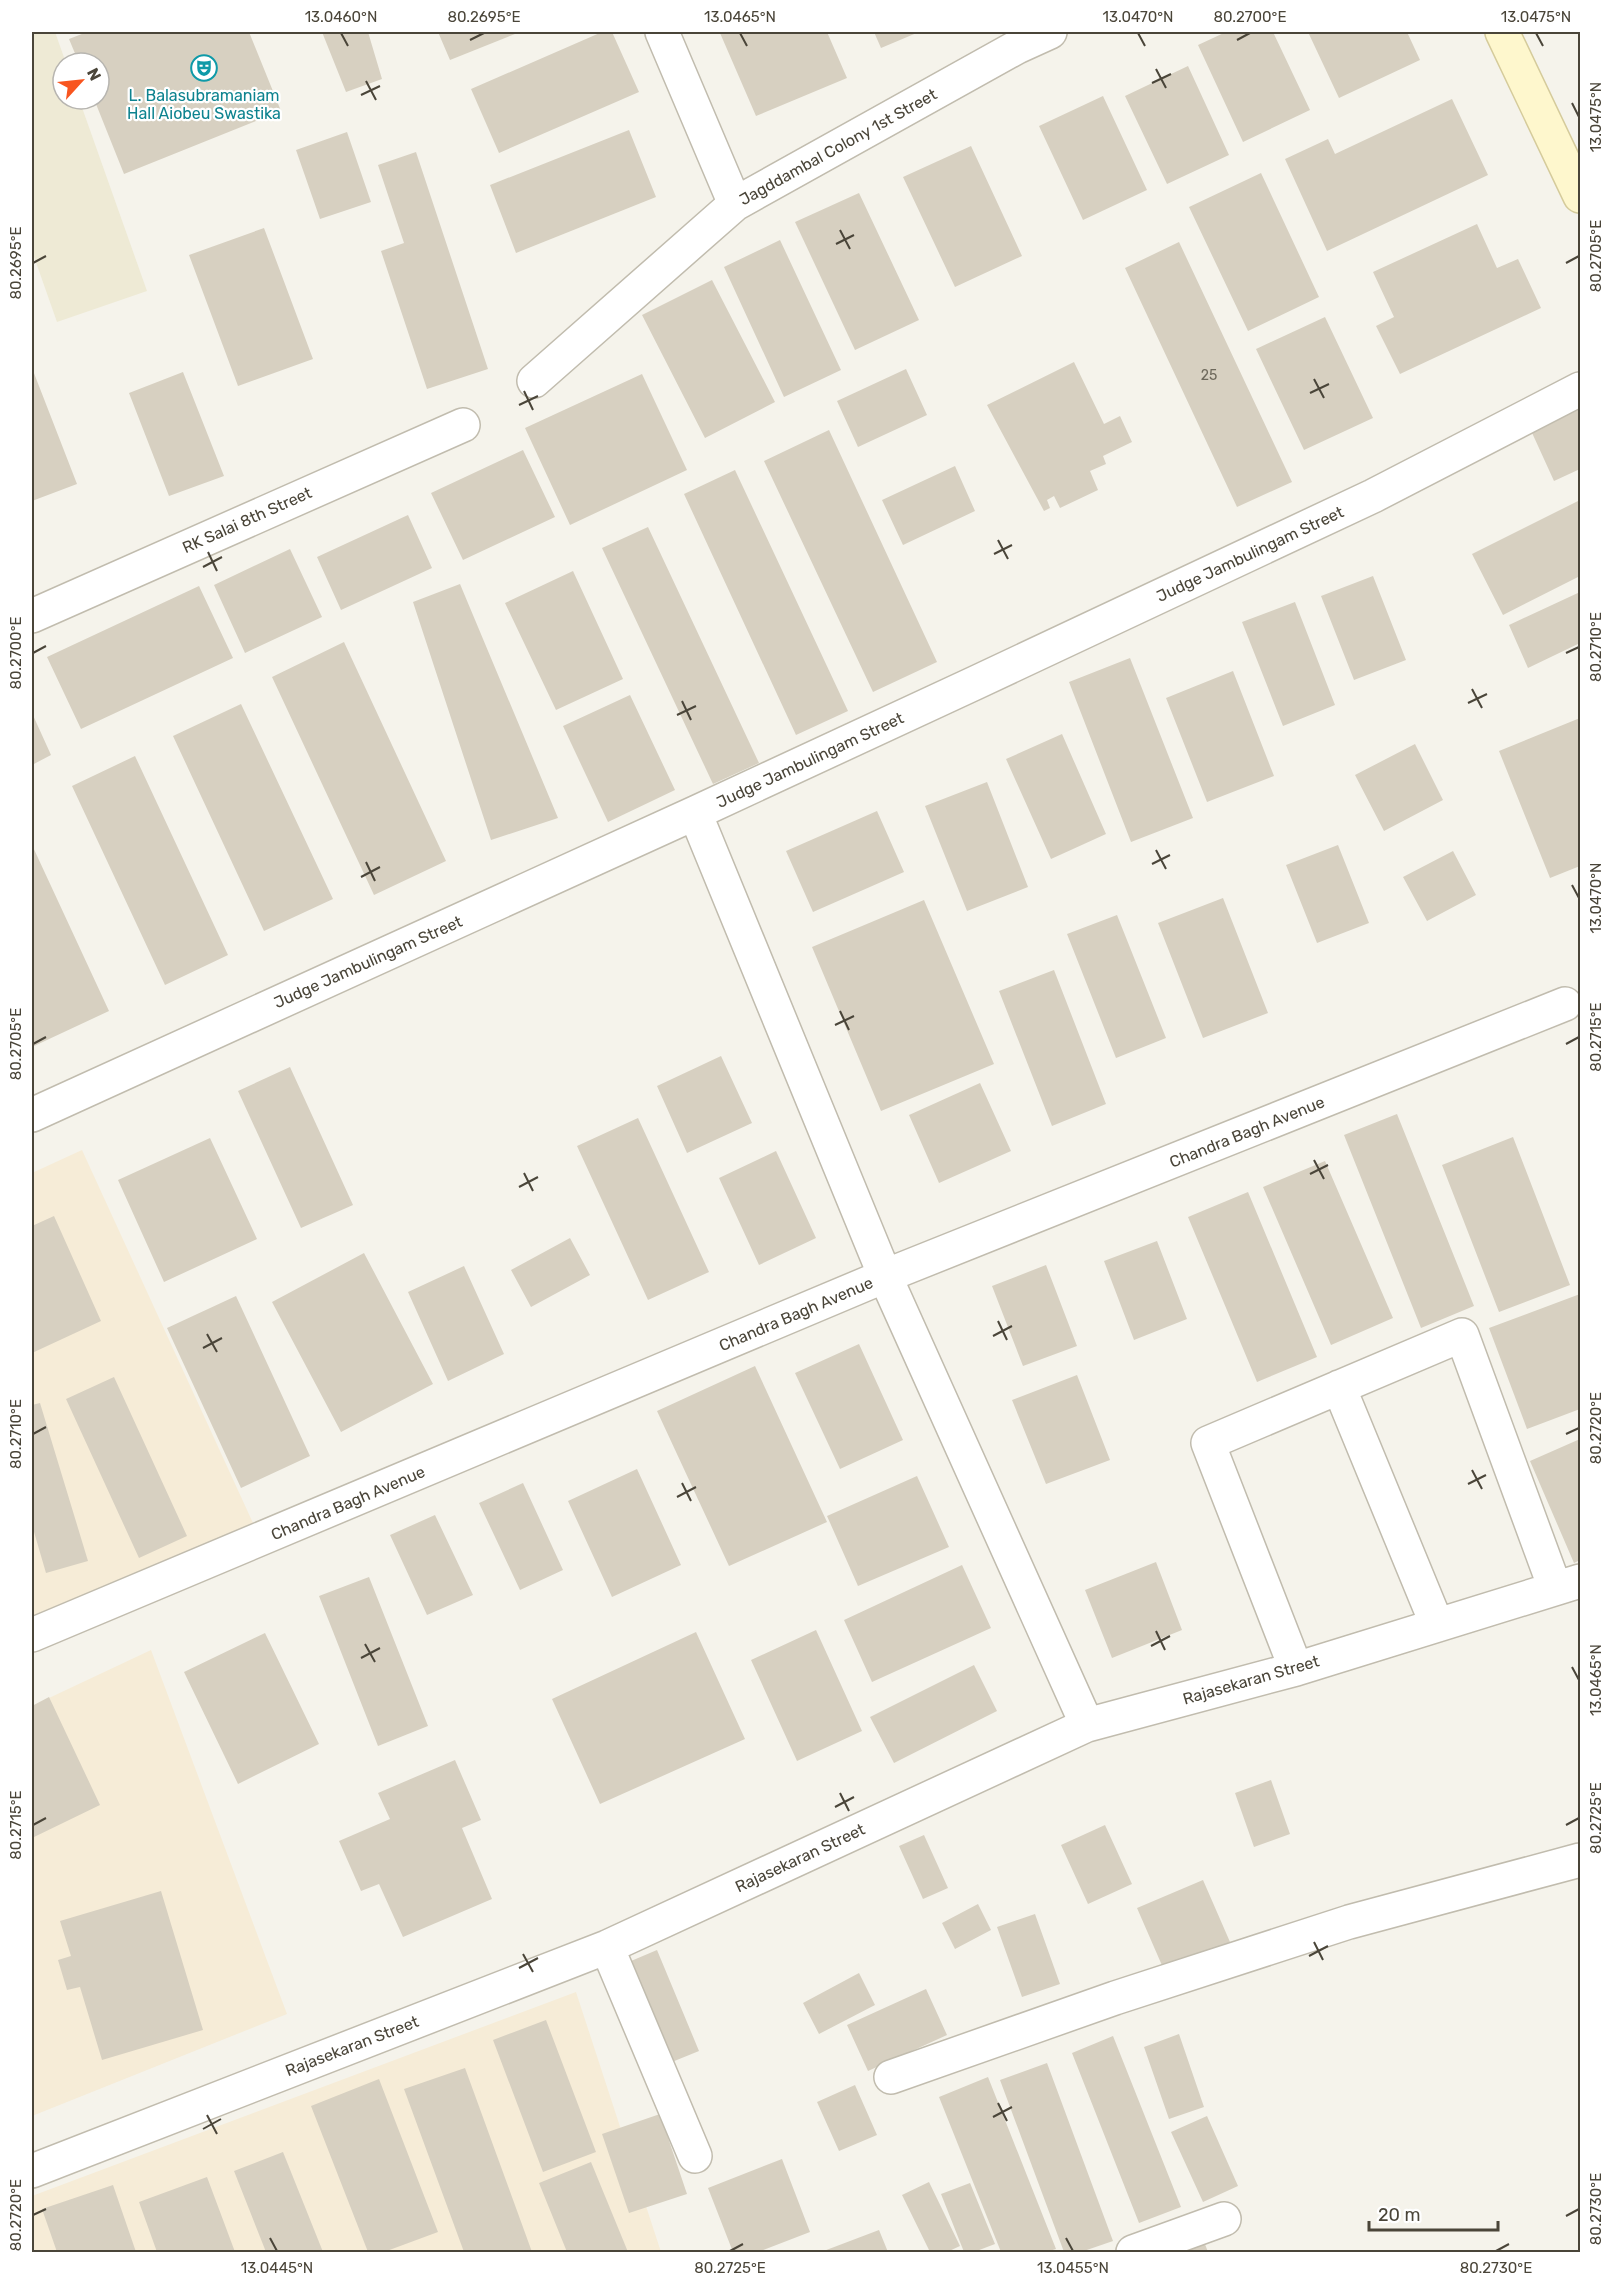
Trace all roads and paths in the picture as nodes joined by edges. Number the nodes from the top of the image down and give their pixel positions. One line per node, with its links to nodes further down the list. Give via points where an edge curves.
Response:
1 (662, 32): 5 (street)
2 (1048, 32): 5 (street, Jagddambal Colony 1st Street)
3 (1502, 32): 4 (street)
4 (1581, 196)
5 (735, 204): 6 (street, Jagddambal Colony 1st Street)
6 (534, 381)
7 (1581, 389): 10 (street, Judge Jambulingam Street, via 1373,496)
8 (463, 425): 9 (street, RK Salai 8th Street)
9 (32, 616)
10 (695, 813): 12 (street, Judge Jambulingam Street); 13 (street)
11 (1565, 1004): 13 (street, Chandra Bagh Avenue)
12 (32, 1115)
13 (885, 1276): 17 (street, Chandra Bagh Avenue); 19 (street)
14 (1339, 1388): 15 (street, via 1462,1335); 16 (street); 18 (street, via 1208,1443)
15 (1568, 1585): 16 (street, Rajasekaran Street)
16 (1437, 1625): 18 (street, Rajasekaran Street)
17 (32, 1635)
18 (1296, 1669): 19 (street, Rajasekaran Street)
19 (1087, 1725): 21 (street, Rajasekaran Street)
20 (1581, 1860): 22 (street, via 1349,1922 1115,1998)
21 (607, 1947): 23 (street); 24 (street, Rajasekaran Street)
22 (891, 2077)
23 (695, 2156)
24 (32, 2171)
25 (1224, 2219): 26 (street)
26 (1133, 2253)

